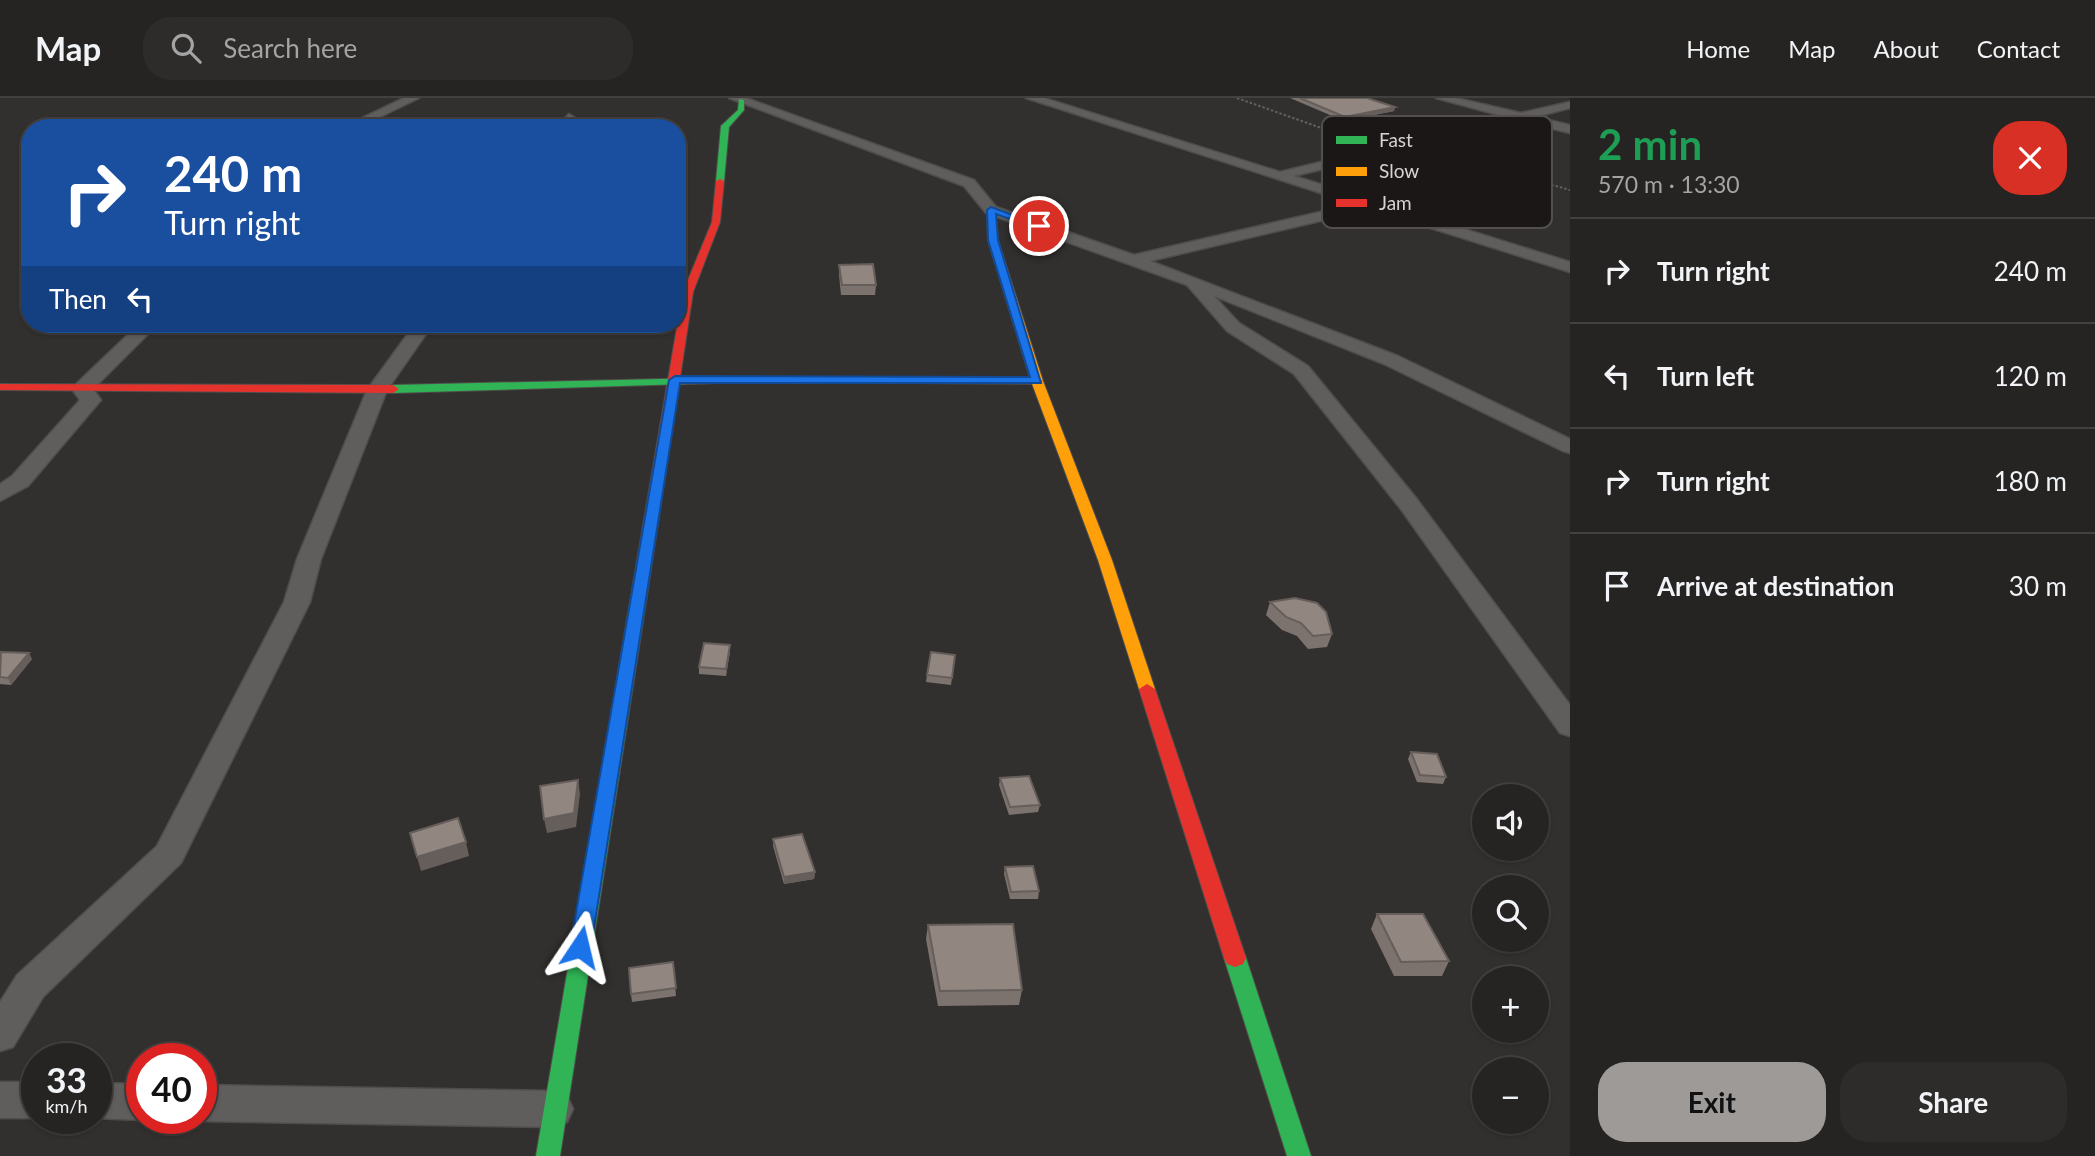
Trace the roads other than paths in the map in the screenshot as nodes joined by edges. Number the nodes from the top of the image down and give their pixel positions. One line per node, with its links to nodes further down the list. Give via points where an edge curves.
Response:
1 (413, 98): 9 (street)
2 (1032, 98): 5 (street)
3 (1442, 98): 7 (street)
4 (738, 99): 15 (street, via 969,183); 21 (street, via 741,110 726,126 716,222)
5 (1069, 104): 13 (street)
6 (1570, 105): 8 (street)
7 (1514, 116)
8 (1522, 116)
9 (367, 119)
10 (1552, 125): 11 (street)
11 (1570, 129)
12 (1322, 165): 13 (street)
13 (1278, 176): 14 (street)
14 (1322, 190)
15 (991, 210): 18 (street); 26 (street, via 993,240)
16 (1322, 216): 18 (street)
17 (1445, 228): 19 (street)
18 (1133, 260): 20 (street)
19 (1570, 267)
20 (1192, 281): 30 (street, via 1391,360); 32 (street, via 1233,327 1301,370 1408,503)
21 (686, 306)
22 (140, 333): 28 (street)
23 (418, 333): 29 (street)
24 (682, 333): 25 (street)
25 (675, 380): 26 (street); 29 (street); 37 (street)
26 (1037, 381): 39 (street, via 1105,560)
27 (0, 387): 28 (street)
28 (82, 389): 29 (street); 31 (street, via 91,400 20,481)
29 (377, 390): 33 (street, via 309,559 297,601 169,854 30,986)
30 (1570, 447)
31 (0, 494)
32 (1570, 726)
33 (0, 1035)
34 (0, 1100): 35 (street)
35 (21, 1100)
36 (217, 1103): 37 (street)
37 (553, 1109): 38 (street)
38 (548, 1156)
39 (1299, 1156)

